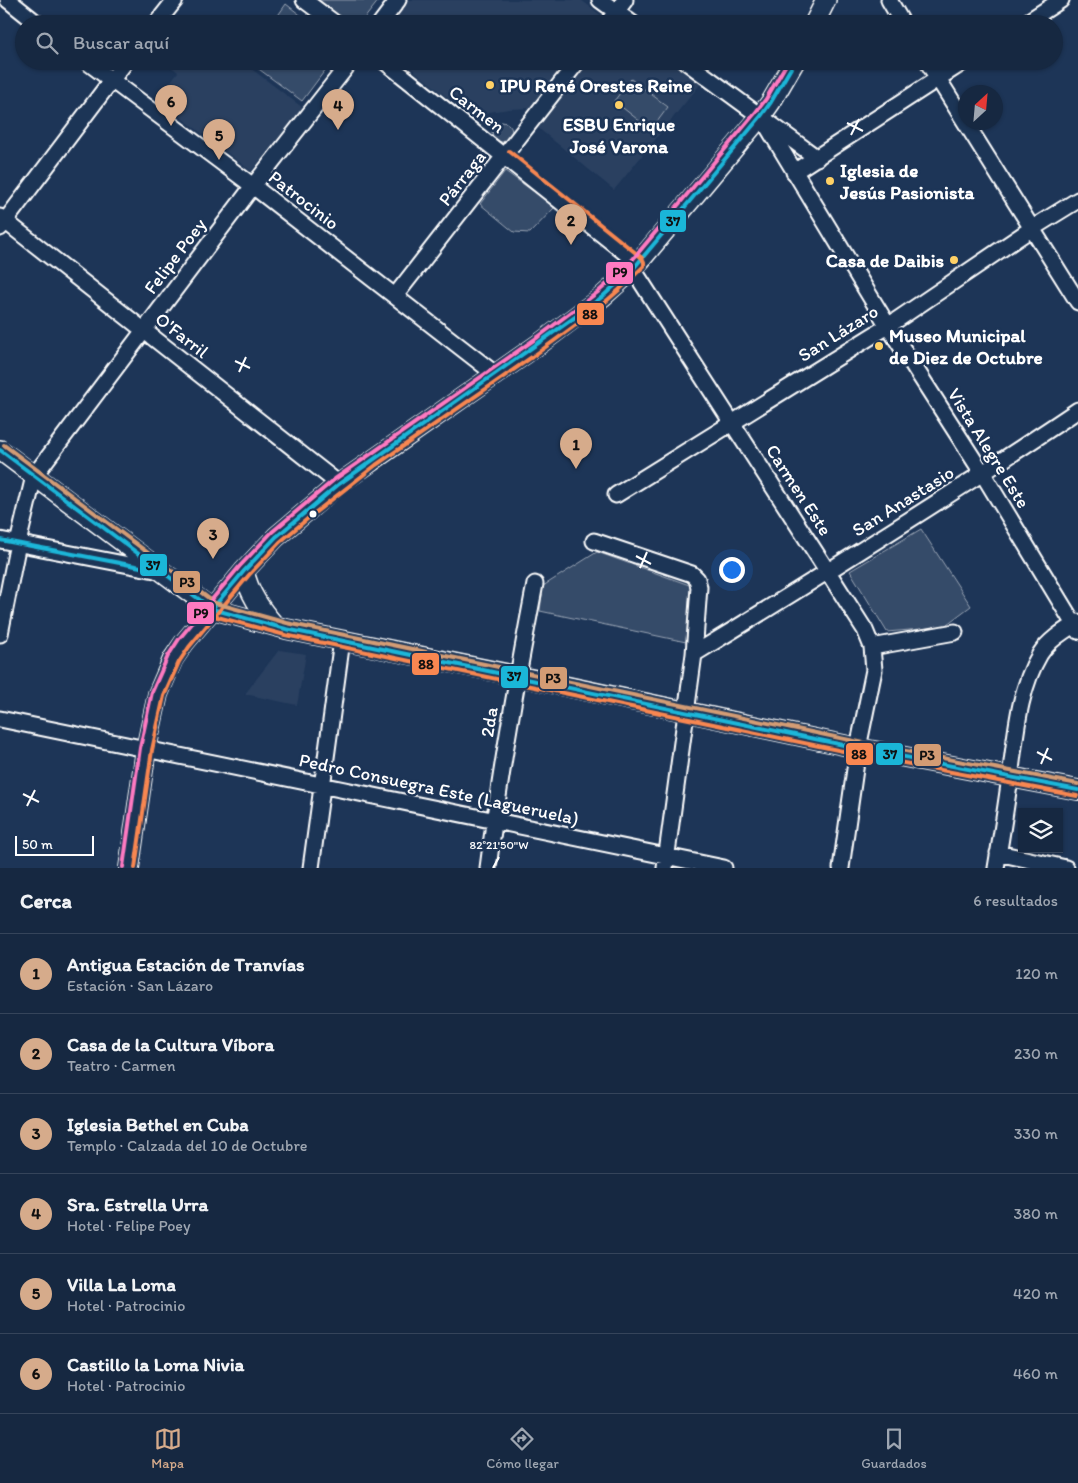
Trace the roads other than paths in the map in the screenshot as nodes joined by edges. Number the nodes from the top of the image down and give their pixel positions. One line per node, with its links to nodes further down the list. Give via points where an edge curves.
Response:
1 (8, 0): 10 (street)
2 (175, 0): 11 (street)
3 (304, 0): 12 (street)
4 (398, 0): 13 (street)
5 (600, 0): 9 (street)
6 (826, 0): 14 (main road)
7 (889, 0): 15 (street)
8 (1061, 0): 16 (street)
9 (616, 12)
10 (27, 15)
11 (163, 15)
12 (324, 15)
13 (387, 15)
14 (818, 15)
15 (898, 15)
16 (1038, 15)
17 (98, 70): 27 (street, Patrocinio)
18 (119, 70): 27 (street)
19 (344, 70): 32 (street, Felipe Poey)
20 (395, 70): 29 (street, Carmen)
21 (571, 70): 29 (street, Párraga)
22 (697, 70): 28 (street)
23 (790, 70): 28 (main road)
24 (932, 70): 26 (street)
25 (952, 70): 26 (street)
26 (938, 79): 30 (street); 35 (street)
27 (111, 80): 32 (street, Patrocinio); 34 (street)
28 (761, 116): 30 (street); 31 (street, Vista Alegre Este); 36 (main road)
29 (504, 156): 36 (street, Carmen); 37 (street, Párraga)
30 (817, 158): 31 (street)
31 (794, 172): 39 (street, Vista Alegre Este)
32 (253, 186): 37 (street, Patrocinio); 40 (street, Felipe Poey)
33 (1078, 200): 35 (street, San Lázaro)
34 (2, 222): 40 (street, O'Farril)
35 (1031, 229): 38 (street); 39 (street, San Lázaro)
36 (636, 266): 41 (main road, via 591,306); 43 (street, Carmen Este)
37 (395, 296): 41 (street, Patrocinio)
38 (1078, 302)
39 (888, 326): 43 (street, San Lázaro); 45 (street, Vista Alegre Este)
40 (144, 330): 46 (street, Felipe Poey); 47 (street, O'Farril)
41 (495, 374): 47 (main road)
42 (1078, 410): 45 (street, San Anastasio)
43 (732, 423): 48 (street, San Lázaro); 54 (street, Carmen Este)
44 (0, 450): 46 (main road)
45 (983, 474): 54 (street, San Anastasio); 58 (street, Vista Alegre Este)
46 (34, 476): 51 (street); 52 (main road)
47 (340, 484): 53 (main road, via 276,537)
48 (616, 495)
49 (0, 540): 51 (street)
50 (594, 541): 63 (street, via 692,574 699,587)
51 (18, 543): 52 (street); 60 (street)
52 (161, 571): 56 (main road)
53 (244, 571): 56 (main road); 57 (main road, via 254,599)
54 (828, 572): 62 (street, Carmen Este, via 865,630); 63 (street, San Anastasio)
55 (535, 584): 64 (street, 2da)
56 (212, 609): 57 (main road); 67 (main road, via 173,659 158,694)
57 (276, 626): 61 (main road)
58 (1077, 626): 69 (street, via 1056,637 1041,653 1028,678 1015,735)
59 (956, 632): 62 (street)
60 (0, 634)
61 (342, 640): 64 (main road); 70 (street)
62 (872, 647): 68 (street, Carmen Este, via 874,670)
63 (694, 654): 65 (street)
64 (517, 676): 65 (main road); 72 (street, 2da)
65 (685, 712): 68 (main road); 74 (street)
66 (0, 718): 67 (street, Pedro Consuegra Este (Lagueruela))
67 (146, 748): 70 (street, Pedro Consuegra Este (Lagueruela)); 75 (main road)
68 (858, 748): 69 (main road); 79 (street, Carmen Este)
69 (1010, 777): 71 (main road); 73 (street)
70 (323, 785): 72 (street, Pedro Consuegra Este (Lagueruela)); 76 (street)
71 (1078, 790)
72 (494, 820): 74 (street, Pedro Consuegra Este (Lagueruela)); 77 (street, 2da)
73 (997, 861): 80 (street)
74 (666, 862): 78 (street, Pedro Consuegra Este (Lagueruela))
75 (129, 868)
76 (311, 868)
77 (488, 868)
78 (724, 868)
79 (841, 868)
80 (1066, 868)

